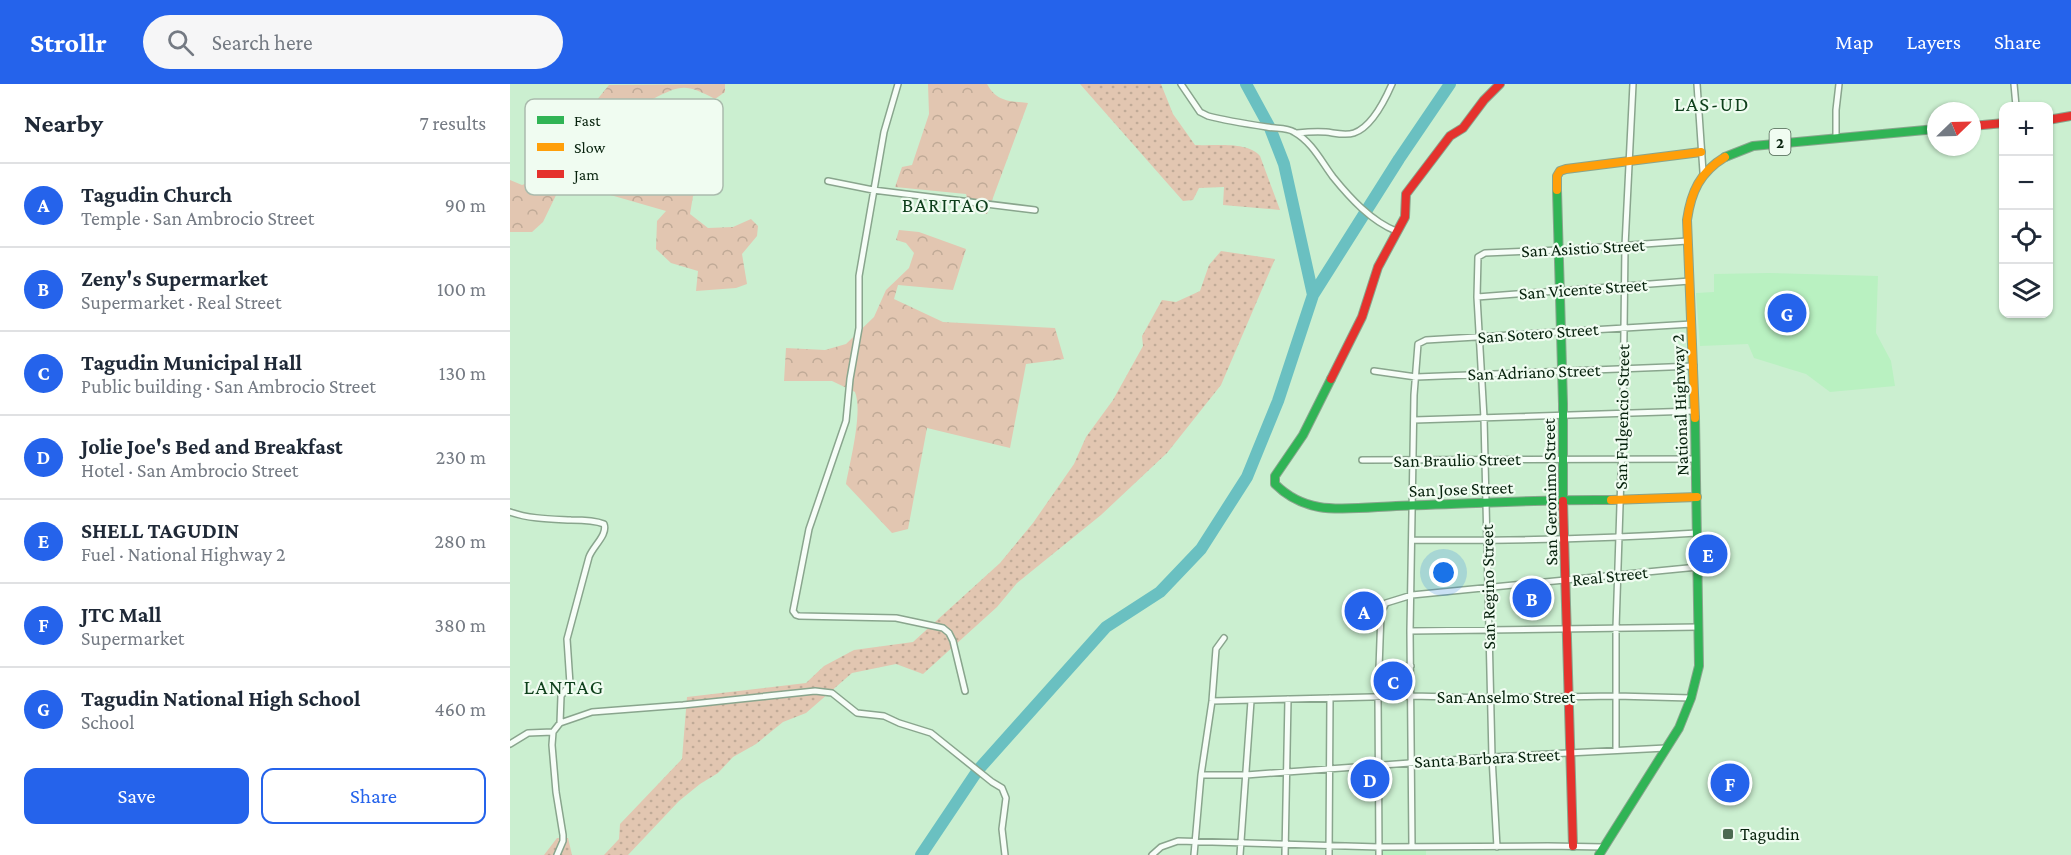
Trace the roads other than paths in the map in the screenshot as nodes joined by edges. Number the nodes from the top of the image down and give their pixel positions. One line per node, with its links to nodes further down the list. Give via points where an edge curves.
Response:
1 (898, 84): 21 (street)
2 (1181, 84): 15 (street, via 1200,112 1208,116)
3 (1392, 84): 15 (street, via 1364,128 1355,133)
4 (1500, 84): 23 (main road, via 1463,128 1450,136 1412,184 1406,194 1405,217)
5 (1633, 84): 18 (street, San Fulgencio Street)
6 (1697, 84): 17 (street)
7 (1839, 84): 16 (street)
8 (2014, 84): 9 (street)
9 (2016, 102)
10 (2071, 116): 11 (main road)
11 (2053, 119)
12 (1999, 123): 13 (main road)
13 (1981, 125)
14 (1927, 130): 16 (main road, National Highway 2 / 2)
15 (1297, 133): 23 (street, via 1353,199)
16 (1836, 138): 19 (main road, National Highway 2 / 2, via 1753,146 1714,162)
17 (1701, 152): 18 (main road); 19 (street)
18 (1630, 162): 25 (street, San Fulgencio Street); 26 (main road, San Geronimo Street, via 1566,169 1558,174)
19 (1703, 174): 24 (main road, National Highway 2 / 2, via 1690,198)
20 (828, 181): 21 (street)
21 (873, 190): 22 (street); 77 (street, via 859,276 860,328 846,421 809,529 794,610 799,616 896,618 943,628 953,641)
22 (1035, 210)
23 (1396, 231): 57 (main road, San Jose Street, via 1378,267 1356,329 1303,435 1274,478 1277,488 1312,507)
24 (1687, 241): 25 (street, San Asistio Street); 28 (main road, National Highway 2 / 2)
25 (1625, 246): 26 (street, San Asistio Street); 29 (street, San Fulgencio Street)
26 (1559, 250): 27 (street, San Asistio Street); 30 (main road, San Geronimo Street)
27 (1478, 255): 31 (street, San Regino Street)
28 (1690, 281): 29 (street, San Vicente Street); 32 (main road, National Highway 2 / 2)
29 (1624, 286): 30 (street, San Vicente Street); 33 (street, San Fulgencio Street)
30 (1560, 291): 31 (street, San Vicente Street); 34 (main road, San Geronimo Street)
31 (1477, 297): 35 (street, San Regino Street)
32 (1692, 324): 33 (street, San Sotero Street); 36 (main road, National Highway 2 / 2)
33 (1624, 328): 34 (street, San Sotero Street); 37 (street, San Fulgencio Street)
34 (1561, 331): 35 (street, San Sotero Street); 39 (main road, San Geronimo Street)
35 (1480, 337): 40 (street, San Regino Street); 41 (street, San Sotero Street, via 1420,342)
36 (1694, 366): 37 (street, San Adriano Street); 42 (main road, National Highway 2 / 2)
37 (1623, 368): 39 (street, San Adriano Street); 43 (street, San Fulgencio Street)
38 (1374, 371): 41 (street, San Adriano Street)
39 (1563, 371): 40 (street, San Adriano Street); 44 (main road, San Geronimo Street)
40 (1482, 375): 41 (street, San Adriano Street); 45 (street, San Regino Street)
41 (1416, 377): 46 (street)
42 (1695, 411): 43 (street); 50 (main road, National Highway 2 / 2)
43 (1623, 413): 44 (street); 49 (street, San Fulgencio Street)
44 (1563, 417): 45 (street); 48 (main road, San Geronimo Street)
45 (1484, 418): 46 (street); 47 (street, San Regino Street)
46 (1414, 420): 52 (street)
47 (1485, 459): 48 (street, San Braulio Street); 52 (street, San Braulio Street); 56 (street, San Regino Street)
48 (1563, 459): 49 (street, San Braulio Street); 54 (main road, San Geronimo Street)
49 (1622, 459): 50 (street, San Braulio Street); 55 (street, San Fulgencio Street)
50 (1697, 459): 53 (main road, National Highway 2 / 2)
51 (1362, 460): 52 (street, San Braulio Street)
52 (1414, 461): 57 (street)
53 (1697, 497): 55 (main road, San Jose Street); 59 (main road, National Highway 2 / 2)
54 (1562, 499): 55 (main road, San Jose Street); 56 (main road, San Jose Street); 60 (main road, San Geronimo Street)
55 (1620, 500): 61 (street, San Fulgencio Street)
56 (1486, 504): 57 (main road, San Jose Street); 63 (street, San Regino Street)
57 (1412, 506): 62 (street)
58 (510, 512): 88 (street, via 527,518 593,521 606,527 589,557 567,639 570,684 561,696)
59 (1697, 533): 61 (street); 64 (main road, National Highway 2 / 2)
60 (1563, 537): 61 (street); 63 (street); 66 (main road, San Geronimo Street)
61 (1620, 537): 65 (street, San Fulgencio Street)
62 (1412, 540): 63 (street); 68 (street)
63 (1487, 541): 67 (street, San Regino Street)
64 (1698, 567): 65 (street, Real Street); 69 (main road, National Highway 2 / 2)
65 (1618, 574): 66 (street, Real Street); 70 (street, San Fulgencio Street)
66 (1566, 581): 67 (street, Real Street); 71 (main road, San Geronimo Street)
67 (1488, 588): 68 (street, Real Street); 72 (street, San Regino Street)
68 (1412, 595): 73 (street); 76 (street, Real Street, via 1383,608)
69 (1699, 627): 70 (street); 84 (main road, National Highway 2 / 2, via 1699,666)
70 (1616, 628): 71 (street); 80 (street, San Fulgencio Street)
71 (1568, 629): 72 (street); 81 (main road, San Geronimo Street)
72 (1490, 630): 73 (street); 83 (street, San Regino Street)
73 (1410, 631): 75 (street)
74 (1224, 638): 86 (street, via 1216,649)
75 (1411, 666): 76 (street); 79 (street)
76 (1379, 667): 78 (street)
77 (965, 691)
78 (1378, 696): 79 (street, San Anselmo Street); 82 (street, San Anselmo Street); 96 (street)
79 (1412, 696): 83 (street, San Anselmo Street); 95 (street)
80 (1616, 696): 81 (street, San Anselmo Street); 84 (street, San Anselmo Street); 92 (street, San Fulgencio Street)
81 (1570, 697): 83 (street, San Anselmo Street); 93 (main road, San Geronimo Street)
82 (1330, 698): 85 (street, San Anselmo Street); 97 (street)
83 (1491, 698): 94 (street, San Regino Street)
84 (1691, 698): 91 (main road, National Highway 2 / 2)
85 (1288, 699): 87 (street, San Anselmo Street); 98 (street)
86 (1212, 701): 87 (street, San Anselmo Street); 99 (street)
87 (1251, 701): 100 (street)
88 (560, 723): 89 (street); 112 (street, via 591,712 832,693 857,713 884,716 931,733 1002,788 1006,798 1002,829)
89 (553, 732): 90 (street, via 528,734); 111 (street, via 563,835)
90 (510, 744)
91 (1666, 748): 92 (street, Santa Barbara Street); 110 (main road, National Highway 2 / 2)
92 (1616, 750): 93 (street, Santa Barbara Street)
93 (1571, 753): 94 (street, Santa Barbara Street); 106 (main road, San Geronimo Street)
94 (1492, 757): 95 (street, Santa Barbara Street); 109 (street, San Regino Street)
95 (1412, 763): 96 (street, Santa Barbara Street); 108 (street)
96 (1378, 765): 97 (street, Santa Barbara Street); 107 (street)
97 (1330, 768): 98 (street, Santa Barbara Street); 104 (street)
98 (1287, 771): 100 (street, Santa Barbara Street); 103 (street)
99 (1202, 775): 100 (street, Santa Barbara Street); 101 (street)
100 (1246, 775): 102 (street)
101 (1195, 841): 102 (street); 113 (street, via 1172,842); 114 (street)
102 (1241, 842): 103 (street); 115 (street)
103 (1285, 845): 104 (street); 116 (street)
104 (1329, 845): 107 (street); 117 (street)
105 (1429, 846): 108 (street); 109 (street); 119 (street)
106 (1573, 846): 109 (street); 110 (street)
107 (1379, 847): 108 (street); 118 (street)
108 (1412, 847)
109 (1497, 847)
110 (1604, 847): 120 (main road, National Highway 2 / 2)
111 (557, 855)
112 (1005, 855)
113 (1152, 855)
114 (1194, 855)
115 (1240, 855)
116 (1285, 855)
117 (1329, 855)
118 (1379, 855)
119 (1428, 855)
120 (1599, 855)

